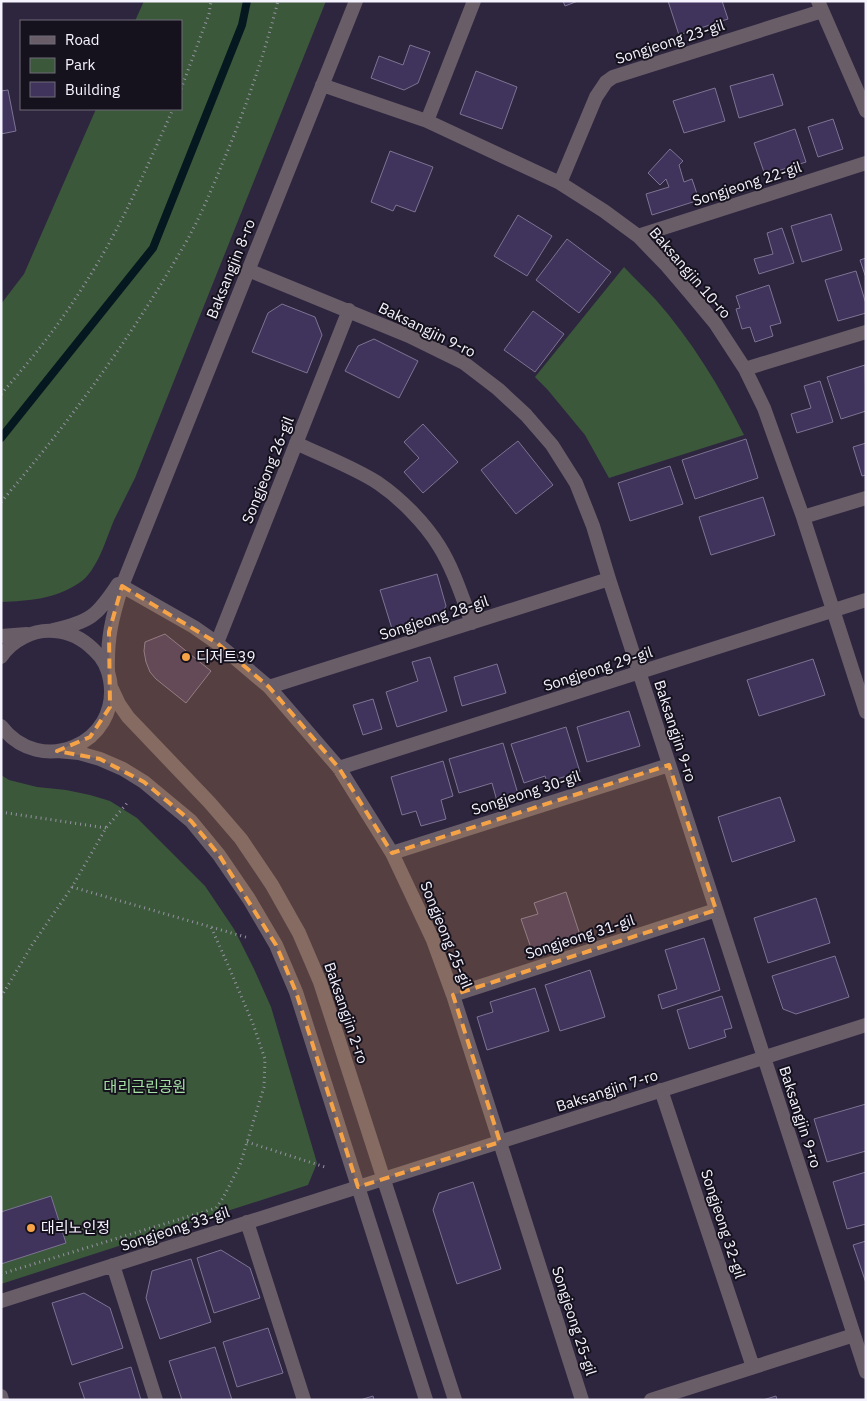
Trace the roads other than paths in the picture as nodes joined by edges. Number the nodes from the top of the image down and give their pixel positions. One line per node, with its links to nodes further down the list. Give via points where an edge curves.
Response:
1 (356, 1): 4 (street, Baksangjin 8-ro)
2 (474, 1): 6 (street)
3 (820, 6): 5 (street); 8 (street, Songjeong 23-gil, via 613,77 596,96)
4 (322, 86): 6 (street, Baksangjin 10-ro); 10 (street, Baksangjin 8-ro)
5 (866, 111)
6 (427, 121): 8 (street, Baksangjin 10-ro)
7 (866, 164): 9 (street, Songjeong 22-gil)
8 (560, 183): 9 (street, Baksangjin 10-ro)
9 (638, 236): 13 (street, Baksangjin 10-ro, via 715,323)
10 (248, 270): 11 (street, Baksangjin 9-ro); 17 (street, Baksangjin 8-ro)
11 (349, 310): 14 (street, Songjeong 26-gil); 18 (street, Baksangjin 9-ro, via 464,363 526,415 552,445 576,483 594,526)
12 (866, 332): 13 (street)
13 (745, 369): 16 (street, Baksangjin 10-ro, via 764,408)
14 (296, 443): 22 (street, via 377,483 419,520 438,544 452,570); 26 (street, Songjeong 26-gil)
15 (866, 498): 16 (street)
16 (804, 518): 21 (street, Baksangjin 10-ro)
17 (137, 548): 19 (street, Baksangjin 8-ro); 23 (street, Baksangjin 8-ro, via 105,603 92,617)
18 (609, 579): 22 (street, Songjeong 28-gil); 29 (street, Baksangjin 9-ro)
19 (122, 586): 26 (street, Songjeong 25-gil); 28 (street, Baksangjin 8-ro, via 109,632)
20 (866, 600): 21 (street, Songjeong 29-gil)
21 (833, 610): 29 (street, Songjeong 29-gil); 32 (street, Baksangjin 10-ro)
22 (472, 623): 30 (street, Songjeong 28-gil)
23 (53, 630): 24 (street); 28 (street, via 87,642 100,655)
24 (35, 632): 25 (street); 27 (street, via 18,640)
25 (1, 636)
26 (217, 643): 30 (street, Songjeong 25-gil)
27 (1, 656)
28 (108, 671): 31 (street)
29 (639, 672): 35 (street, Baksangjin 9-ro); 36 (street, Songjeong 29-gil)
30 (269, 687): 36 (street, Songjeong 25-gil)
31 (112, 689): 34 (street, via 110,707 102,724 75,747); 44 (street, Baksangjin 2-ro, via 128,717 241,839 299,933 320,982)
32 (865, 706)
33 (1, 726): 34 (street, via 22,745 39,751)
34 (57, 751): 45 (street, via 100,759 144,782 191,821 219,855 276,945 292,984)
35 (669, 765): 37 (street, Songjeong 30-gil); 38 (street, Baksangjin 9-ro)
36 (339, 768): 37 (street, Songjeong 25-gil)
37 (392, 853): 39 (street, Songjeong 25-gil, via 434,940)
38 (716, 910): 39 (street, Songjeong 31-gil); 41 (street, Baksangjin 9-ro)
39 (453, 995): 43 (street, Songjeong 25-gil)
40 (866, 1025): 41 (street, Baksangjin 7-ro)
41 (764, 1058): 42 (street, Baksangjin 7-ro); 49 (street, Baksangjin 9-ro)
42 (661, 1090): 43 (street, Baksangjin 7-ro); 50 (street, Songjeong 32-gil)
43 (500, 1142): 44 (street, Baksangjin 7-ro); 56 (street, Songjeong 25-gil)
44 (384, 1179): 45 (street, Baksangjin 7-ro); 55 (street, Baksangjin 2-ro)
45 (358, 1187): 46 (street, Songjeong 33-gil); 54 (street)
46 (247, 1222): 47 (street, Songjeong 33-gil); 53 (street)
47 (113, 1265): 48 (street, Songjeong 33-gil); 52 (street)
48 (1, 1301)
49 (854, 1335): 50 (street); 51 (street, Baksangjin 9-ro)
50 (753, 1367): 57 (street)
51 (866, 1372)
52 (156, 1400)
53 (304, 1400)
54 (426, 1400)
55 (455, 1400)
56 (582, 1400)
57 (651, 1400)

